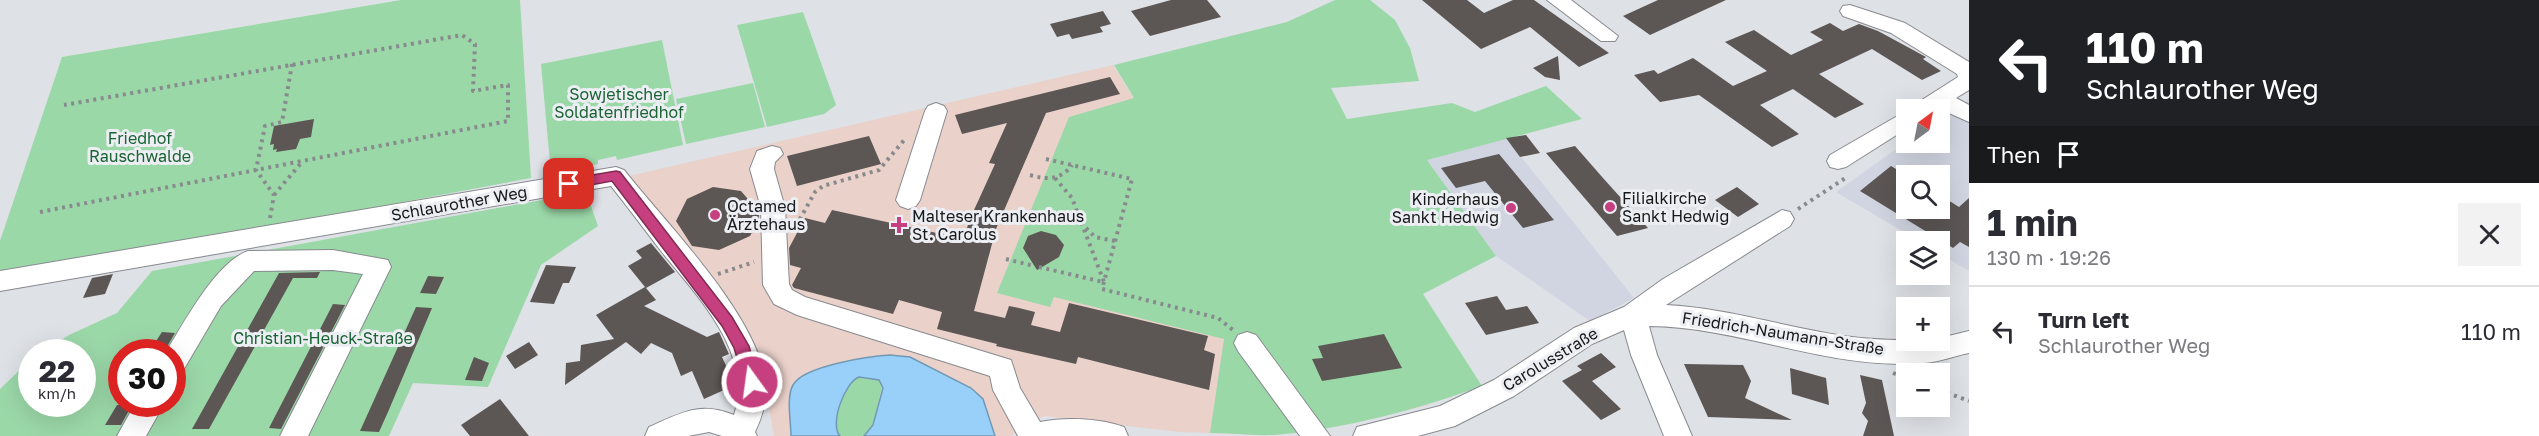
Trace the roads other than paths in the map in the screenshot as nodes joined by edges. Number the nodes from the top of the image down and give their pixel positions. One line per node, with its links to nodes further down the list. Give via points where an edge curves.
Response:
1 (1557, 0): 3 (street)
2 (1850, 11): 4 (street, via 1898,28 1966,70 1967,81)
3 (1608, 36)
4 (1939, 99)
5 (1950, 109): 7 (street)
6 (936, 111): 11 (street)
7 (1969, 114)
8 (1896, 125): 10 (street)
9 (772, 154): 23 (street, via 765,157 762,169 772,208 776,285 783,297 1002,368 1007,390)
10 (1838, 161)
11 (908, 200)
12 (1782, 219): 14 (street, Carolusstraße, via 1672,286)
13 (0, 281): 19 (street, Schlaurother Weg, via 616,176 699,282 742,346 750,370 752,404)
14 (1633, 315): 15 (street, Friedrich-Naumann-Straße, via 1664,314 1887,351 1924,352); 26 (street, Carolusstraße, via 1583,336 1504,388 1445,417); 27 (street, via 1644,355)
15 (1969, 342)
16 (186, 343): 21 (street, via 212,299 248,261 333,260 379,267)
17 (1246, 344): 25 (street)
18 (142, 417): 20 (street)
19 (742, 434): 22 (street, via 721,420 705,418)
20 (131, 436)
21 (294, 436)
22 (659, 436)
23 (1033, 436): 24 (street, via 1057,431)
24 (1114, 436)
25 (1316, 436)
26 (1367, 436)
27 (1678, 436)

